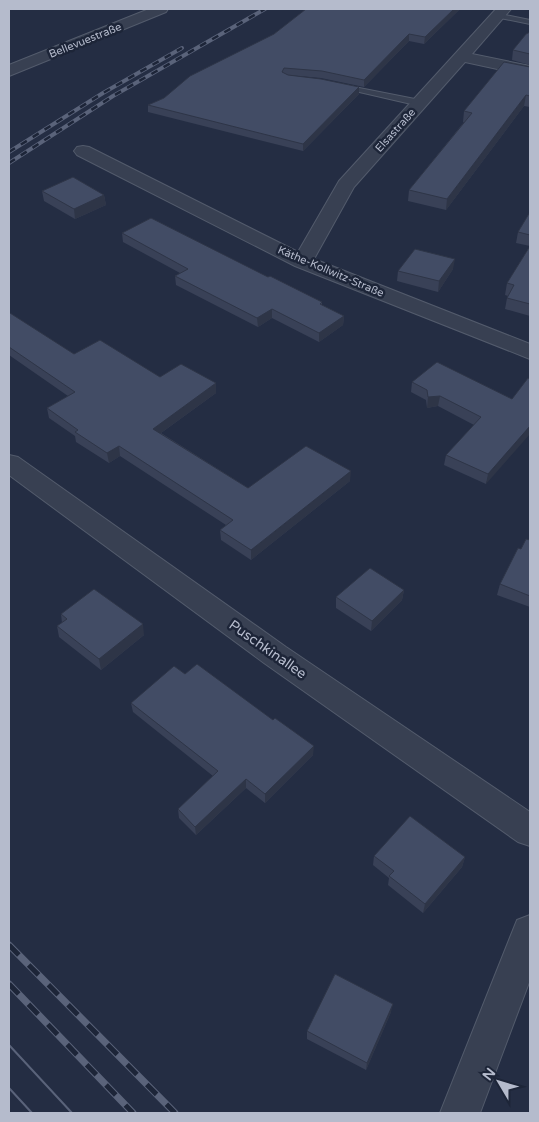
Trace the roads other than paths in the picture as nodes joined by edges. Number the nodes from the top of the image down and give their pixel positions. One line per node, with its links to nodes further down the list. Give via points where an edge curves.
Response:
1 (161, 9): 5 (street, Bellevuestraße)
2 (501, 12): 3 (lane); 4 (street, Elsastraße)
3 (530, 22)
4 (461, 57): 6 (street); 8 (street, Elsastraße)
5 (9, 71)
6 (530, 71)
7 (330, 83): 8 (lane)
8 (420, 103): 10 (street, Elsastraße, via 346,185)
9 (83, 151): 10 (street, Käthe-Kollwitz-Straße)
10 (302, 262): 11 (street, Käthe-Kollwitz-Straße)
11 (530, 352)
12 (9, 463): 13 (street, Puschkinallee, via 275,655)
13 (530, 831)
14 (530, 932): 15 (street)
15 (460, 1113)

